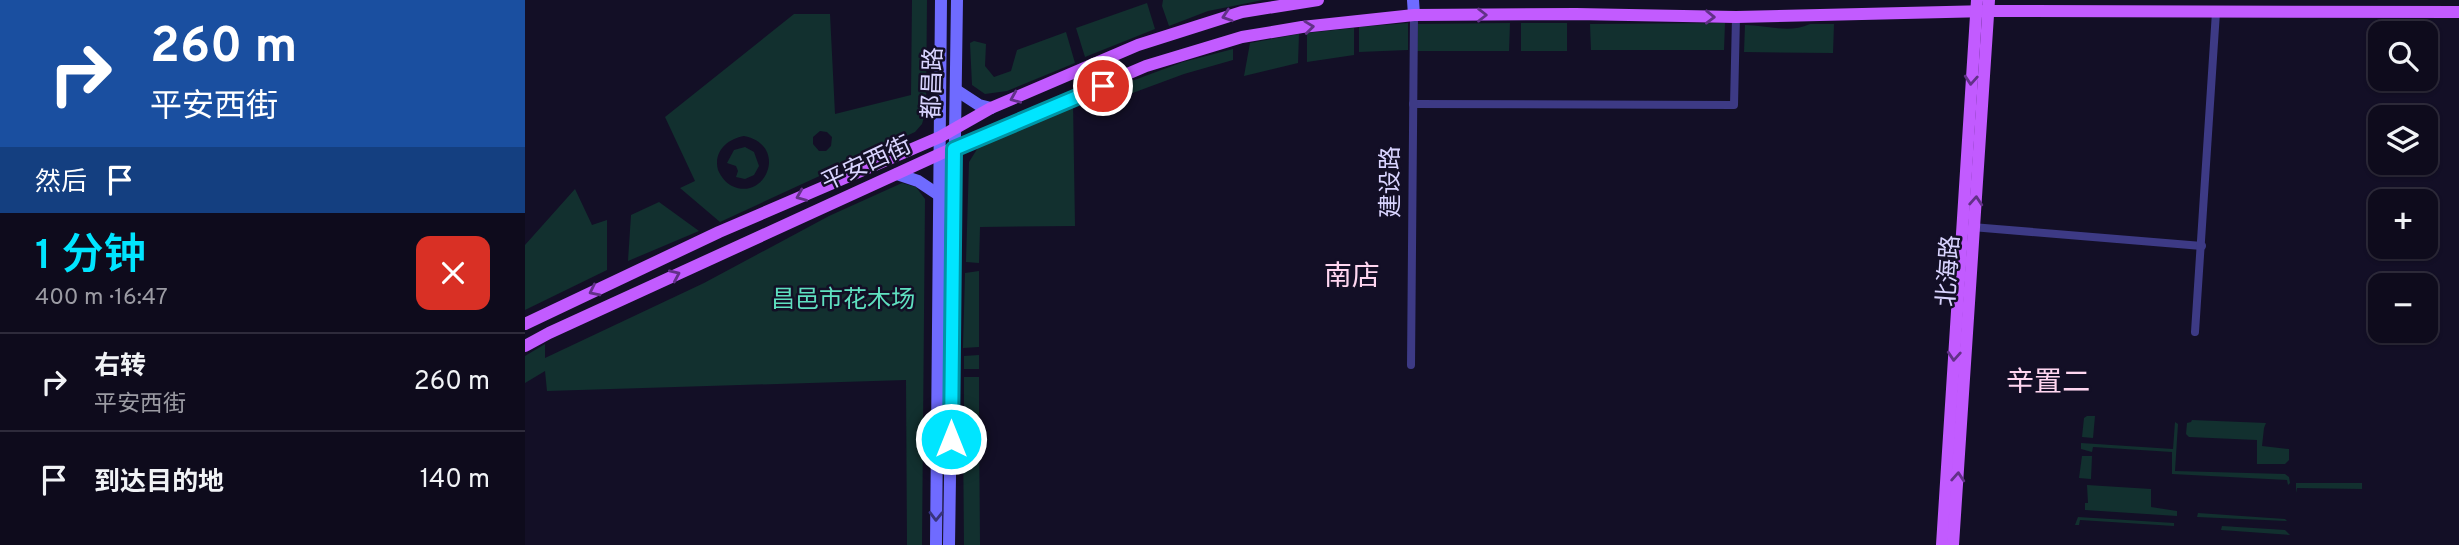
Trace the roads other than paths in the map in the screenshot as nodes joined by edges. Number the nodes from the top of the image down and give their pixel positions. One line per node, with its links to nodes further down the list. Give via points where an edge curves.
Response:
1 (941, 0): 14 (street, 都昌路)
2 (957, 0): 10 (street, 都昌路)
3 (1318, 0): 12 (main road, 平安西街, one-way to 12, via 1242,12 1138,45)
4 (1413, 0): 8 (street, 建设路)
5 (1982, 6): 6 (main road, 平安西街); 9 (main road, 平安西街); 19 (main road, 北海路)
6 (2216, 12): 7 (main road, 平安西街); 20 (street)
7 (2459, 12)
8 (1414, 15): 9 (main road, 平安西街, one-way to 9); 11 (street, 建设路); 15 (main road, 平安西街, one-way to 8, via 1146,66 1242,37)
9 (1736, 17): 11 (street, via 1734,105)
10 (956, 90): 12 (street); 13 (street, 都昌路)
11 (1413, 104): 24 (street, 建设路)
12 (991, 108): 13 (main road, 平安西街)
13 (954, 130): 14 (main road, 平安西街); 15 (street, 都昌路)
14 (940, 137): 16 (street, 都昌路); 21 (main road, 平安西街, one-way to 21, via 719,232)
15 (954, 149): 16 (main road, 平安西街); 26 (street, 都昌路)
16 (940, 154): 17 (main road, 平安西街); 18 (street, 都昌路)
17 (897, 174): 18 (street); 23 (main road, 平安西街, one-way to 17)
18 (939, 195): 25 (street, 都昌路, one-way to 25)
19 (1968, 227): 20 (street); 27 (main road, 北海路, one-way to 27); 28 (main road, 北海路, one-way to 19)
20 (2202, 246): 22 (street)
21 (525, 324)
22 (2195, 332)
23 (525, 346)
24 (1411, 365)
25 (936, 545)
26 (949, 545)
27 (1942, 545)
28 (1953, 545)

